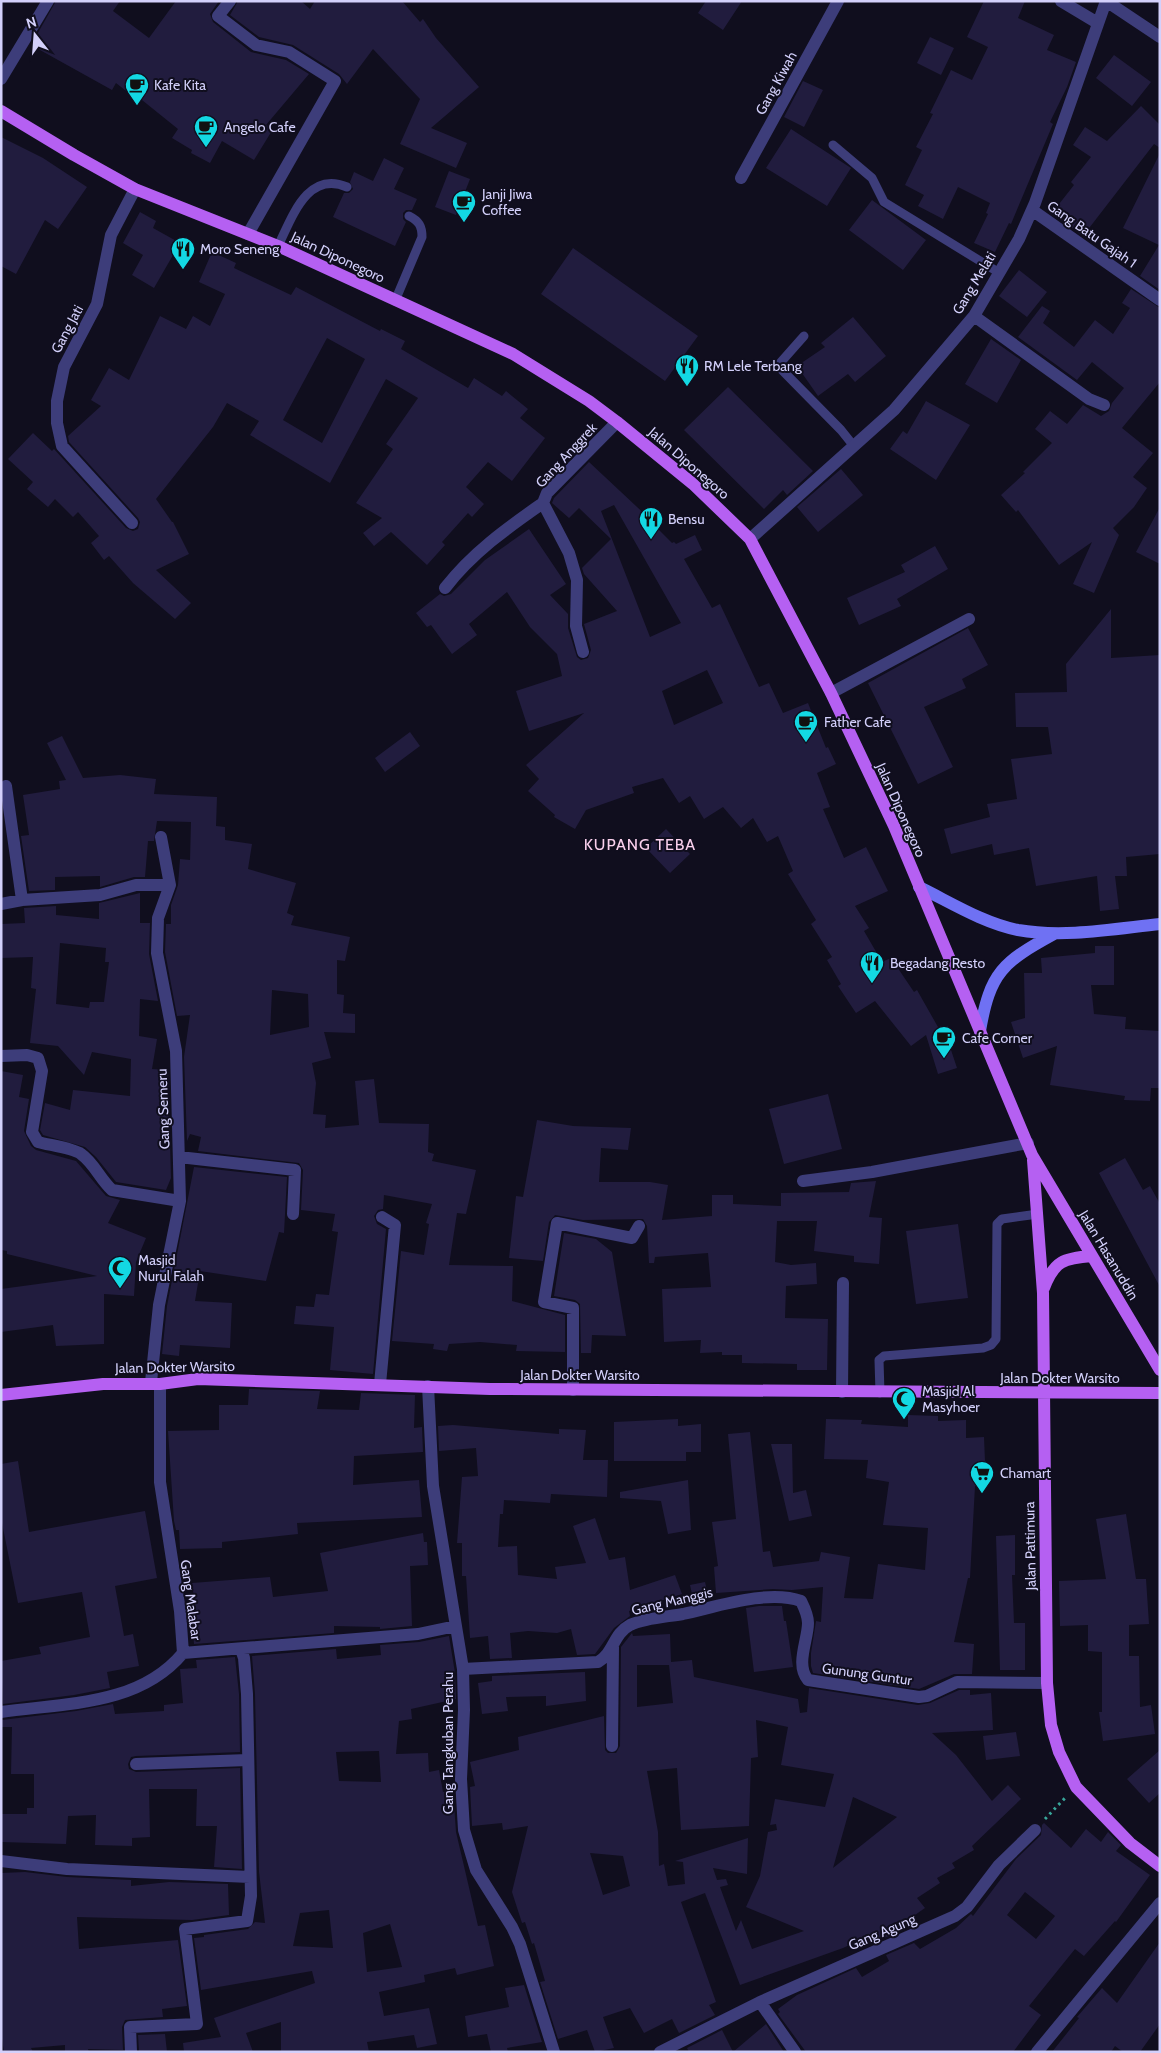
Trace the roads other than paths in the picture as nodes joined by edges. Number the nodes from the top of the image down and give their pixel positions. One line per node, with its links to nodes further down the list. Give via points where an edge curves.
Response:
1 (48, 1): 8 (street)
2 (230, 1): 16 (street, via 218,16 256,45 290,52 335,82)
3 (838, 1): 11 (street, Gang Kiwah)
4 (1062, 1): 6 (street)
5 (1106, 1): 6 (street, Gang Melati); 7 (street)
6 (1096, 22): 14 (street, Gang Melati)
7 (1160, 38)
8 (1, 79)
9 (2, 112): 13 (main road, Jalan Diponegoro)
10 (833, 145): 18 (lane, via 872,178 884,202)
11 (741, 178)
12 (347, 187): 17 (lane, via 325,184 311,189 302,199)
13 (135, 189): 16 (main road, Jalan Diponegoro); 27 (street, Gang Jati, via 111,235 97,304 64,367 57,401 62,446)
14 (1032, 210): 18 (street, Gang Melati, via 1019,239); 20 (street, Gang Batu Gajah 1)
15 (409, 216): 19 (lane, via 422,226 422,237)
16 (248, 234): 17 (main road, Jalan Diponegoro)
17 (278, 246): 19 (main road, Jalan Diponegoro)
18 (998, 272): 21 (street, Gang Melati)
19 (395, 300): 24 (main road, Jalan Diponegoro, via 513,354)
20 (1160, 300)
21 (974, 316): 23 (street, via 1089,399); 25 (street, Gang Melati, via 911,393)
22 (804, 336): 25 (lane, via 781,362 782,370)
23 (1104, 405)
24 (617, 422): 26 (street, Gang Anggrek, via 547,493); 28 (main road, Jalan Diponegoro, via 693,484)
25 (853, 445): 28 (street, Gang Melati)
26 (542, 503): 29 (street, via 492,539); 31 (street, Gang Anggrek, via 569,552 577,580 576,626)
27 (132, 523)
28 (750, 539): 32 (main road, Jalan Diponegoro)
29 (444, 588)
30 (969, 619): 32 (street)
31 (583, 652)
32 (831, 693): 36 (main road, Jalan Diponegoro)
33 (6, 786): 37 (street)
34 (161, 837): 35 (street)
35 (170, 885): 37 (street, via 136,885 81,898); 44 (street, Gang Semeru, via 158,918 157,953 176,1051)
36 (919, 887): 40 (street, via 978,916 1016,930); 41 (main road, Jalan Diponegoro)
37 (22, 900): 38 (street)
38 (1, 904)
39 (1160, 924): 40 (street)
40 (1054, 934): 41 (street, via 1021,952 996,975 985,1003)
41 (980, 1031): 43 (main road, Jalan Diponegoro)
42 (1, 1056): 46 (street, via 38,1058 42,1071 32,1132 38,1142 80,1153 100,1172 112,1190)
43 (1030, 1149): 45 (street); 48 (main road, Jalan Pattimura); 51 (main road, Jalan Hasanuddin)
44 (179, 1157): 46 (street, Gang Semeru); 47 (street, via 295,1170)
45 (804, 1180)
46 (180, 1201): 55 (street, Gang Semeru, via 159,1305)
47 (293, 1214)
48 (1038, 1214): 53 (main road, Jalan Pattimura); 60 (lane, via 1002,1218 997,1224 996,1339 991,1345 884,1356 879,1360)
49 (382, 1217): 56 (street, via 395,1225)
50 (639, 1226): 58 (street, via 632,1238 557,1223 544,1302 573,1308)
51 (1092, 1256): 53 (main road, via 1056,1264); 54 (main road, Jalan Hasanuddin)
52 (843, 1283): 59 (street)
53 (1042, 1293): 61 (main road, Jalan Pattimura)
54 (1160, 1370)
55 (155, 1383): 56 (main road, Jalan Dokter Warsito, via 198,1379); 63 (main road, Jalan Dokter Warsito, via 103,1384); 67 (street, Gang Malabar, via 160,1482 180,1611)
56 (380, 1384): 57 (main road, Jalan Dokter Warsito)
57 (428, 1386): 58 (main road, Jalan Dokter Warsito); 64 (street, Gang Tangkuban Perahu, via 433,1486)
58 (573, 1390): 59 (main road, Jalan Dokter Warsito)
59 (842, 1392): 60 (main road, Jalan Dokter Warsito)
60 (880, 1392): 61 (main road, Jalan Dokter Warsito)
61 (1044, 1392): 62 (main road, Jalan Dokter Warsito); 70 (main road, Jalan Pattimura)
62 (1160, 1393)
63 (1, 1395)
64 (456, 1626): 66 (street, via 418,1634); 68 (street, Gang Tangkuban Perahu)
65 (612, 1644): 68 (street, Gang Manggis, via 605,1658 598,1662); 69 (street, Gang Manggis, via 617,1635 638,1622 734,1601 789,1597 800,1601 808,1622); 72 (street)
66 (241, 1648): 67 (street); 73 (street, via 247,1694)
67 (183, 1653): 71 (street, Gang Malabar, via 154,1679 117,1696)
68 (463, 1669): 82 (street, Gang Tangkuban Perahu, via 461,1779 464,1830 476,1870 520,1944)
69 (804, 1674): 70 (street, Gunung Guntur, via 808,1680 919,1696 927,1696 957,1682)
70 (1047, 1683): 77 (main road, Jalan Pattimura, via 1050,1725 1076,1787 1130,1843)
71 (1, 1712)
72 (612, 1746)
73 (248, 1760): 74 (street); 78 (street)
74 (136, 1764)
75 (1035, 1830): 80 (street, Gang Agung, via 999,1865 967,1907 955,1916)
76 (1, 1861): 78 (street, via 67,1869)
77 (1160, 1866)
78 (250, 1877): 81 (street, via 247,1921 185,1929 197,2024 130,2027)
79 (1160, 1903): 85 (street)
80 (760, 2002): 83 (street, Gang Agung); 84 (street)
81 (131, 2052)
82 (554, 2052)
83 (660, 2052)
84 (795, 2052)
85 (1037, 2052)

